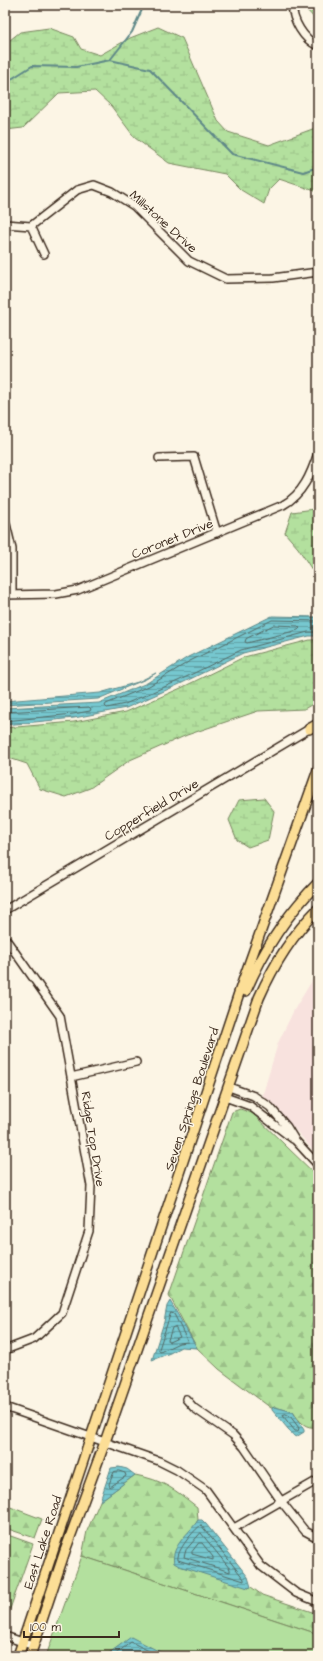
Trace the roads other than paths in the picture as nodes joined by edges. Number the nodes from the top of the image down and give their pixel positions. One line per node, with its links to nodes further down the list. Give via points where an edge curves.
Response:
1 (292, 5): 2 (street, via 298,26 305,37)
2 (318, 46)
3 (5, 224): 4 (street)
4 (31, 226): 5 (street); 6 (street, Millstone Drive, via 76,190 94,185 112,192 134,206 189,261 226,279 272,278)
5 (44, 254)
6 (318, 272)
7 (318, 453): 10 (street, Coronet Drive, via 305,484 289,502)
8 (159, 458): 10 (street, via 194,457)
9 (5, 520): 11 (street, via 12,549)
10 (217, 533): 11 (street, Coronet Drive, via 78,590 56,594)
11 (9, 595)
12 (318, 724): 13 (main road)
13 (314, 728): 17 (street, Copperfield Drive)
14 (318, 770): 23 (main road, Seven Springs Boulevard, via 242,984)
15 (318, 884): 23 (main road, via 298,904 260,961 242,1000)
16 (318, 909): 21 (main road, via 283,950 269,976)
17 (5, 910)
18 (5, 938): 20 (street, Ridge Top Drive, via 60,1016)
19 (136, 1062): 20 (street)
20 (71, 1077): 26 (street, Ridge Top Drive, via 91,1186 89,1231 62,1313 34,1339)
21 (229, 1087): 22 (main road); 24 (street, via 254,1096 270,1107)
22 (225, 1097): 24 (street, via 250,1106); 30 (main road)
23 (196, 1126): 29 (main road, Seven Springs Boulevard)
24 (295, 1140): 25 (street)
25 (318, 1165)
26 (5, 1350)
27 (186, 1399): 32 (street, via 244,1447)
28 (5, 1407): 29 (street)
29 (91, 1437): 30 (street); 37 (main road, East Lake Road)
30 (105, 1442): 33 (street, via 177,1470 206,1490); 38 (main road, East Lake Road)
31 (318, 1480): 32 (street)
32 (281, 1501): 33 (street); 34 (street, via 305,1531)
33 (234, 1528): 35 (street, via 261,1566 296,1593)
34 (318, 1538)
35 (318, 1602)
36 (5, 1636): 37 (street)
37 (23, 1642): 38 (street); 39 (main road, East Lake Road)
38 (34, 1646): 40 (main road, East Lake Road)
39 (18, 1656)
40 (30, 1656)

